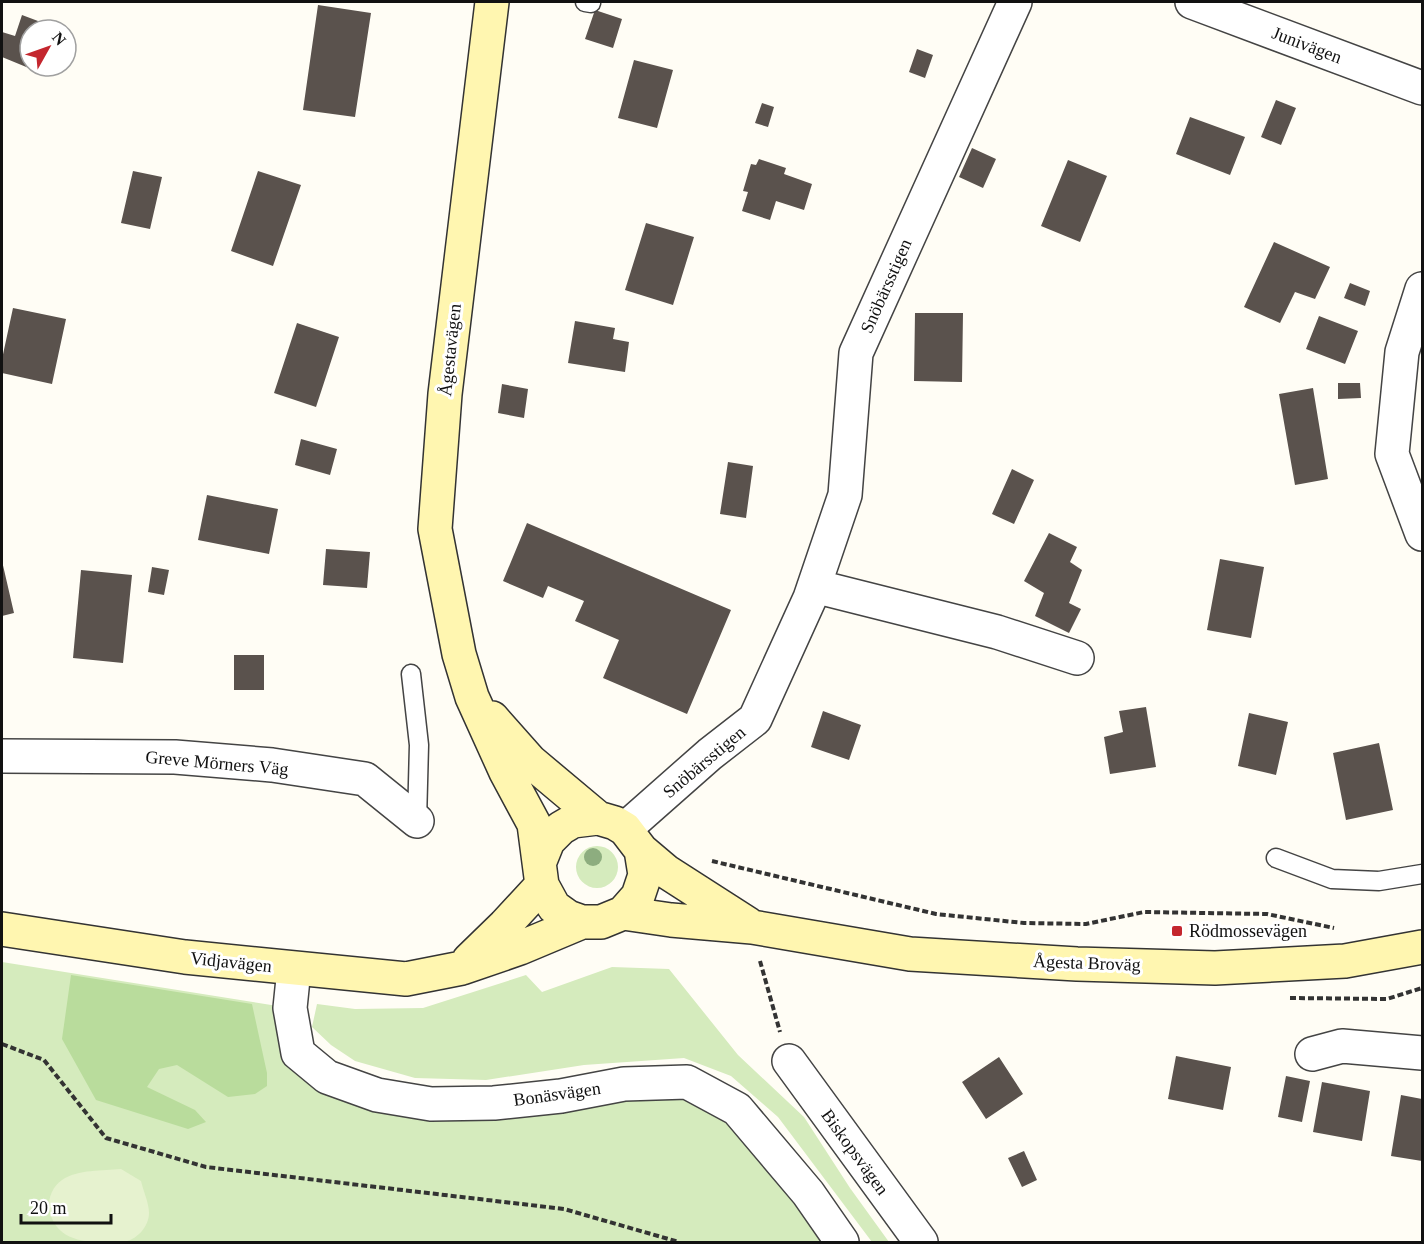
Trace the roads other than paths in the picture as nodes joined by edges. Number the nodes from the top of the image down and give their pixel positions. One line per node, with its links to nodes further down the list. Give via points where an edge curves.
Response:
1 (492, 2): 10 (main road, Ågestavägen, via 445,394 435,529 459,654)
2 (1016, 2): 7 (street, Snöbärsstigen, via 856,353 845,495)
3 (1192, 2): 4 (street, Junivägen)
4 (1422, 88)
5 (1422, 289): 6 (street, via 1402,352 1392,454)
6 (1422, 534)
7 (814, 586): 8 (street, via 997,632); 13 (street, Snöbärsstigen, via 755,719)
8 (1077, 658)
9 (411, 674): 12 (lane, via 419,745)
10 (472, 697): 13 (main road, Ågestavägen, via 530,761); 15 (main road, Ågestavägen, via 534,824)
11 (2, 756): 12 (street, Greve Mörners Väg, via 175,756 365,779)
12 (417, 821)
13 (621, 832): 15 (main road, via 573,821 548,841); 17 (main road, via 645,875 638,896); 20 (main road, Ågesta Broväg)
14 (1276, 858): 16 (lane, via 1332,879 1379,881)
15 (541, 873): 18 (main road, via 554,907); 22 (main road, via 506,925)
16 (1422, 874)
17 (623, 913): 18 (main road, via 601,922); 20 (main road, Ågesta Broväg)
18 (582, 922): 22 (main road, Vidjavägen)
19 (2, 930): 23 (main road, Vidjavägen)
20 (755, 939): 21 (main road, Ågesta Broväg, via 910,954 1203,968 1345,961)
21 (1422, 947)
22 (462, 968): 23 (main road, Vidjavägen, via 406,979)
23 (294, 969): 27 (street, Bonäsvägen, via 290,1008 298,1053 327,1077 377,1095 431,1104 494,1103 624,1084 687,1082 737,1109 808,1193)
24 (1422, 1053): 25 (street, via 1342,1046)
25 (1312, 1054)
26 (789, 1061): 28 (street, Biskopsvägen)
27 (842, 1242)
28 (921, 1242)

